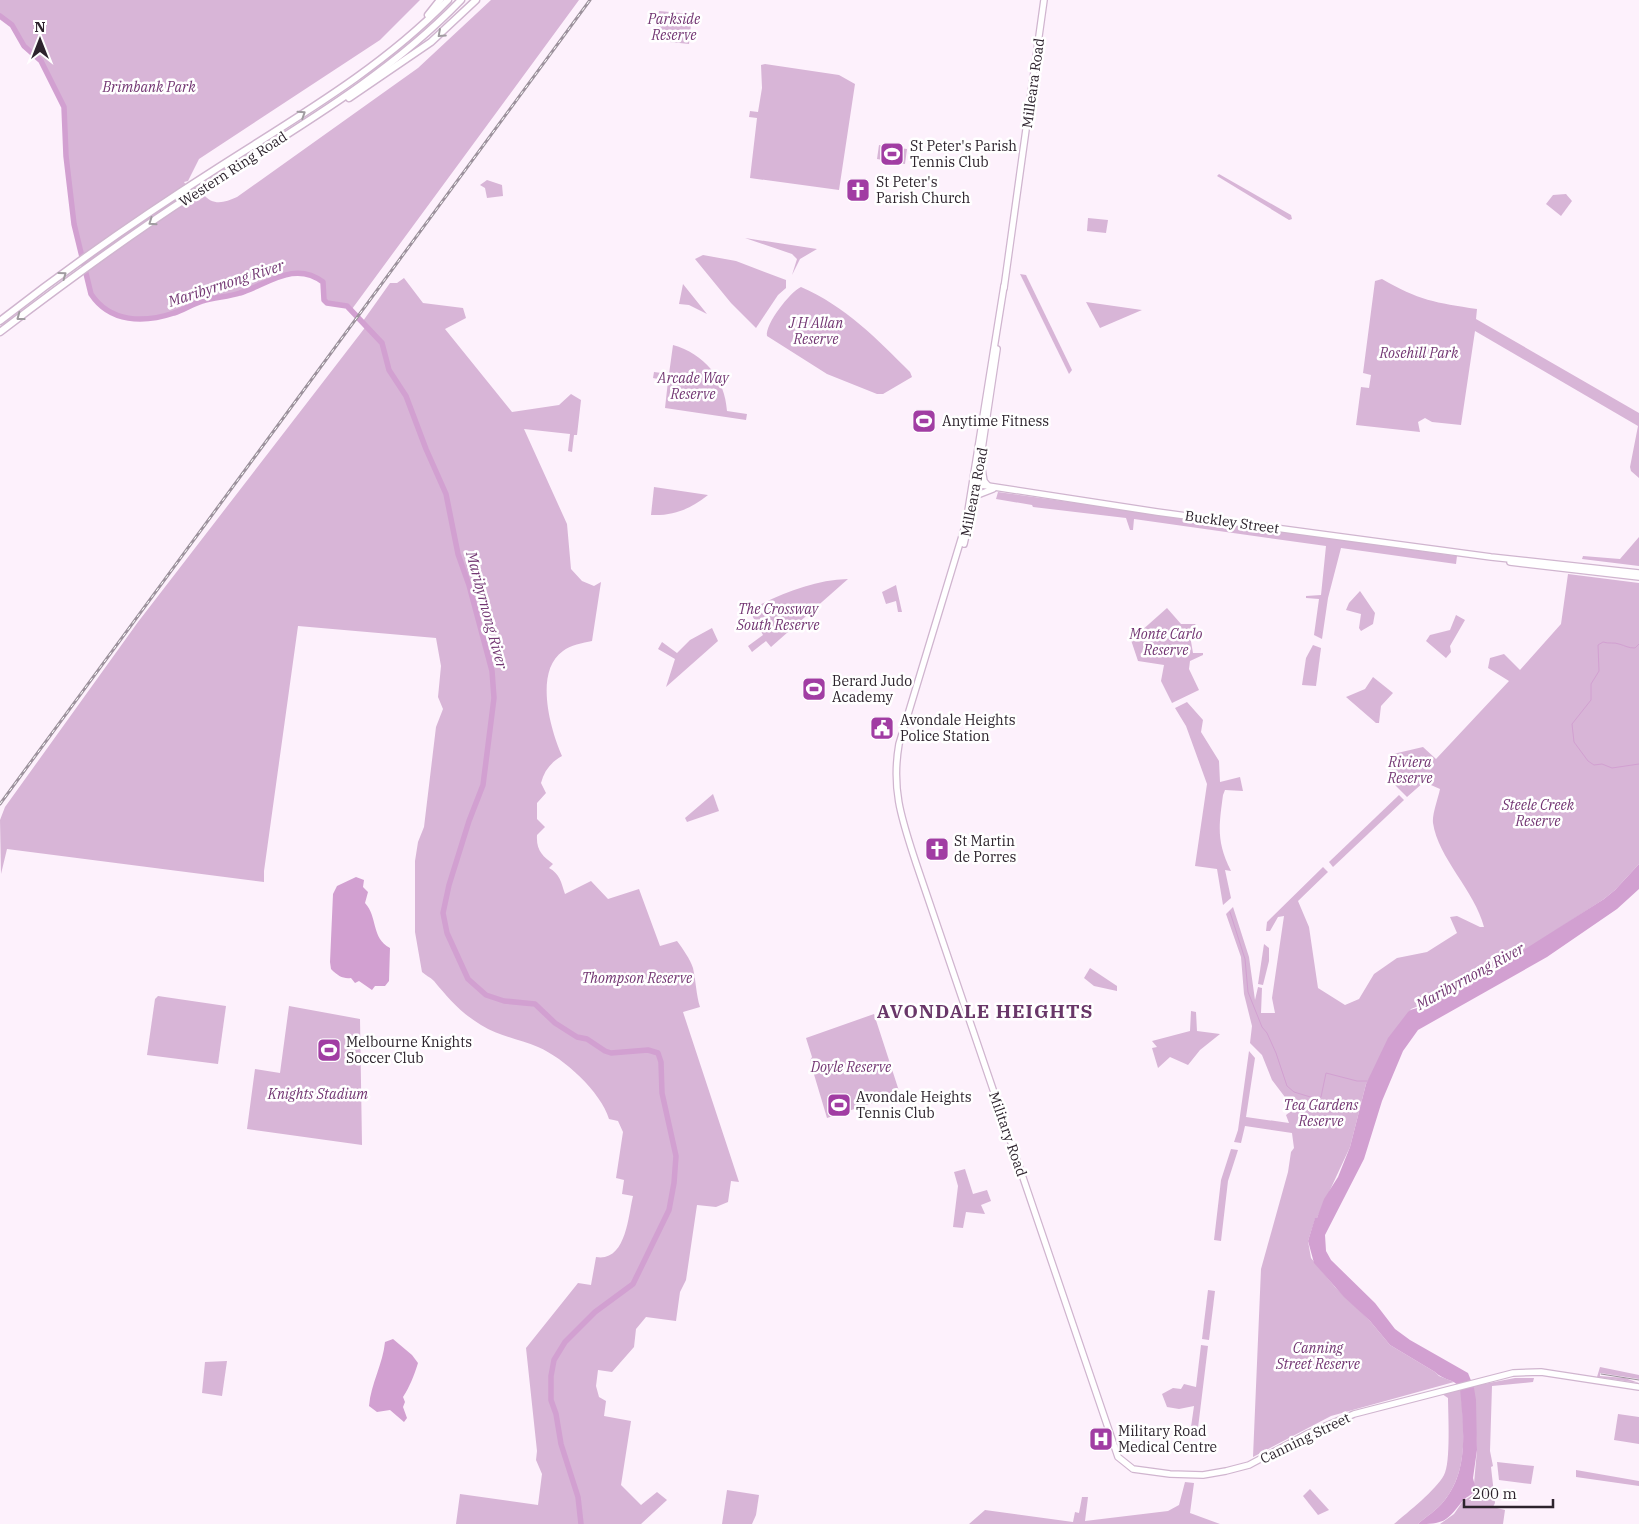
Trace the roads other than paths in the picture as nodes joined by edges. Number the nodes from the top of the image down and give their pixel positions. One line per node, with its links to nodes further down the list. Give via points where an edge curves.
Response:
1 (440, 0): 6 (highway)
2 (448, 0): 6 (highway, Western Ring Road)
3 (461, 0): 7 (highway, Western Ring Road, via 399,58)
4 (476, 0): 7 (highway, one-way to 7, via 424,48 357,94)
5 (1044, 0): 8 (main road, Milleara Road)
6 (411, 35): 9 (highway, Western Ring Road, one-way to 6, via 187,187 367,71)
7 (328, 108): 10 (highway, Western Ring Road, one-way to 10, via 192,195)
8 (1004, 286): 11 (main road, Milleara Road); 12 (main road, Milleara Road)
9 (0, 320)
10 (0, 332)
11 (981, 456): 12 (main road, Milleara Road); 13 (main road, via 983,479)
12 (975, 484): 13 (main road, Buckley Street); 14 (main road, Milleara Road); 18 (main road, Milleara Road)
13 (992, 487): 14 (main road); 15 (main road, Buckley Street)
14 (975, 496): 18 (main road, Milleara Road, via 965,539)
15 (1491, 557): 16 (main road, Buckley Street); 17 (main road, Buckley Street, via 1530,566)
16 (1639, 573)
17 (1639, 577)
18 (924, 663): 19 (main road, Milleara Road, via 898,754)
19 (898, 805): 21 (main road, Military Road)
20 (1639, 1387): 21 (main road, Canning Street, via 1541,1372 1520,1372 1353,1414 1249,1464 1216,1473 1170,1474 1133,1469)
21 (1121, 1461)

